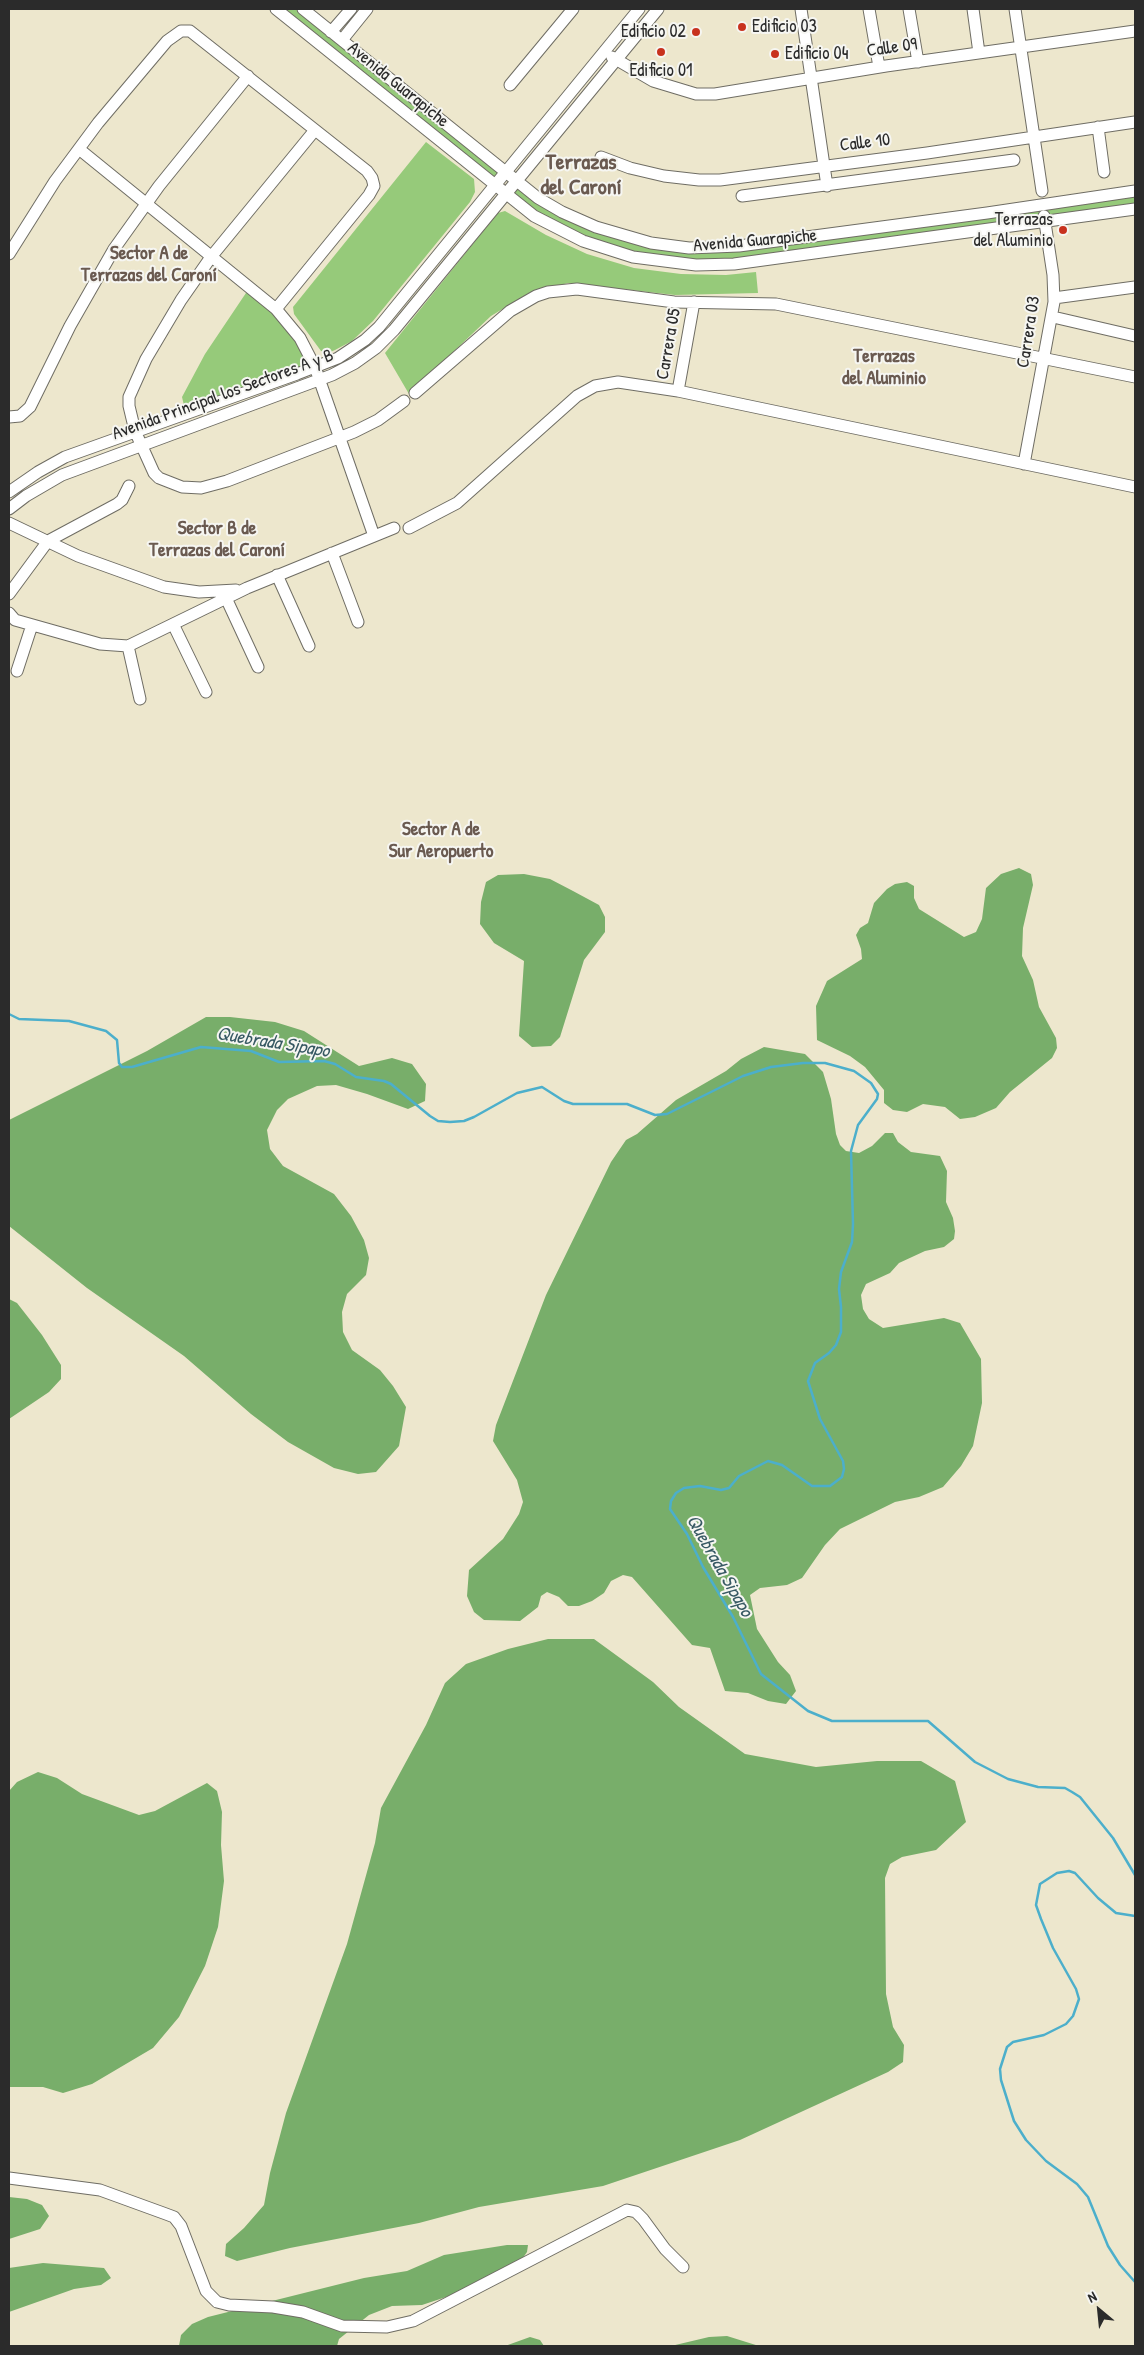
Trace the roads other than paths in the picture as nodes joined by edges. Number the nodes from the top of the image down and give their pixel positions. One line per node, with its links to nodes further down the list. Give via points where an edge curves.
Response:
1 (276, 9): 38 (street, Avenida Guarapiche)
2 (303, 9): 14 (street, Avenida Guarapiche)
3 (350, 9): 14 (street)
4 (367, 9): 15 (street)
5 (573, 9): 24 (street)
6 (639, 9): 17 (street, Avenida Principal los Sectores A y B)
7 (658, 9): 19 (street, Avenida Principal los Sectores A y B)
8 (801, 9): 23 (street)
9 (869, 9): 21 (street)
10 (909, 9): 20 (street)
11 (973, 9): 18 (street)
12 (1015, 9): 16 (street)
13 (1135, 31): 16 (street, Calle 09)
14 (331, 32): 15 (street, Avenida Guarapiche)
15 (342, 40): 34 (street, Avenida Guarapiche)
16 (1020, 47): 18 (street, Calle 09); 28 (street)
17 (604, 51): 19 (street, Calle 09); 34 (street, Avenida Principal los Sectores A y B)
18 (979, 53): 20 (street, Calle 09)
19 (616, 60): 23 (street, Calle 09, via 653,81 696,94 730,92); 37 (street, Avenida Principal los Sectores A y B)
20 (918, 62): 21 (street, Calle 09)
21 (879, 67): 23 (street, Calle 09)
22 (248, 76): 27 (street); 29 (street, via 195,34 181,31 166,41); 44 (street)
23 (810, 78): 33 (street)
24 (510, 85)
25 (1135, 122): 26 (street, Calle 10)
26 (1098, 127): 28 (street, Calle 10); 36 (street)
27 (315, 130): 49 (street); 53 (street, via 367,171 374,186)
28 (1034, 137): 30 (street, Calle 10); 40 (street)
29 (79, 149): 44 (street); 48 (street)
30 (927, 153): 33 (street, Calle 10); 35 (street)
31 (601, 157): 33 (street, Calle 10, via 655,174 699,180)
32 (1014, 160): 35 (street)
33 (823, 166): 39 (street)
34 (504, 172): 37 (street, Avenida Guarapiche); 38 (street, Avenida Principal los Sectores A y B)
35 (929, 172): 39 (street)
36 (1104, 172)
37 (515, 181): 42 (street, Avenida Principal los Sectores A y B); 45 (street, Avenida Guarapiche, via 549,206 596,227 652,243 689,248 762,244)
38 (494, 185): 42 (street, Avenida Guarapiche); 57 (street, Avenida Principal los Sectores A y B, via 374,333 352,350)
39 (827, 186): 43 (street)
40 (1042, 191)
41 (1135, 191): 45 (street, Avenida Guarapiche)
42 (504, 194): 47 (street, Avenida Guarapiche, via 549,225 608,250 653,261 696,266 814,255); 59 (street, Avenida Principal los Sectores A y B, via 384,341 355,363)
43 (742, 196)
44 (146, 204): 49 (street); 63 (street, via 114,249 81,305 30,407 20,416)
45 (1042, 205): 47 (street, Carrera 03)
46 (1135, 208): 47 (street, Avenida Guarapiche)
47 (1044, 222): 51 (street, Carrera 03)
48 (9, 254)
49 (211, 257): 53 (street); 64 (street, via 181,300 131,388 129,406)
50 (1135, 286): 51 (street)
51 (1054, 298): 54 (street, Carrera 03)
52 (694, 302): 56 (street, via 776,304); 60 (street, Carrera 05); 61 (street, via 657,300 598,290 548,292 501,318)
53 (276, 309): 57 (street, via 300,338)
54 (1053, 317): 55 (street); 56 (street, Carrera 03)
55 (1135, 336)
56 (1044, 357): 58 (street); 67 (street, Carrera 03)
57 (315, 367): 59 (street); 64 (street, Avenida Principal los Sectores A y B)
58 (1135, 378)
59 (320, 380): 65 (street); 66 (street, Avenida Principal los Sectores A y B)
60 (678, 392): 67 (street); 74 (street, via 618,382 595,386 565,405 457,503)
61 (415, 393)
62 (404, 401): 65 (street, via 369,425)
63 (9, 417)
64 (135, 431): 66 (street); 70 (street, Avenida Principal los Sectores A y B, via 65,457)
65 (341, 437): 66 (street, via 227,481 193,489 159,478 150,468); 75 (street)
66 (140, 445): 71 (street, Avenida Principal los Sectores A y B, via 62,475)
67 (1024, 464): 69 (street)
68 (129, 486): 76 (street, via 117,504)
69 (1135, 487)
70 (9, 492)
71 (9, 509)
72 (9, 523): 76 (street)
73 (394, 528): 75 (street)
74 (409, 528)
75 (374, 536): 77 (street)
76 (48, 542): 79 (street, via 164,587 199,592); 80 (street)
77 (332, 553): 78 (street); 83 (street)
78 (277, 575): 79 (street); 87 (street)
79 (247, 588): 81 (street)
80 (9, 594)
81 (226, 598): 84 (street); 88 (street)
82 (9, 613): 85 (street, via 15,620)
83 (358, 622)
84 (173, 624): 86 (street); 90 (street)
85 (32, 625): 86 (street, via 100,644); 89 (street)
86 (128, 646): 91 (street)
87 (309, 646)
88 (258, 668)
89 (17, 671)
90 (206, 692)
91 (140, 699)
92 (9, 2178): 93 (street, via 100,2190 166,2214 181,2226 206,2291 217,2302 303,2312 342,2326 387,2327 413,2321 627,2210 636,2212 643,2219)
93 (683, 2267)

